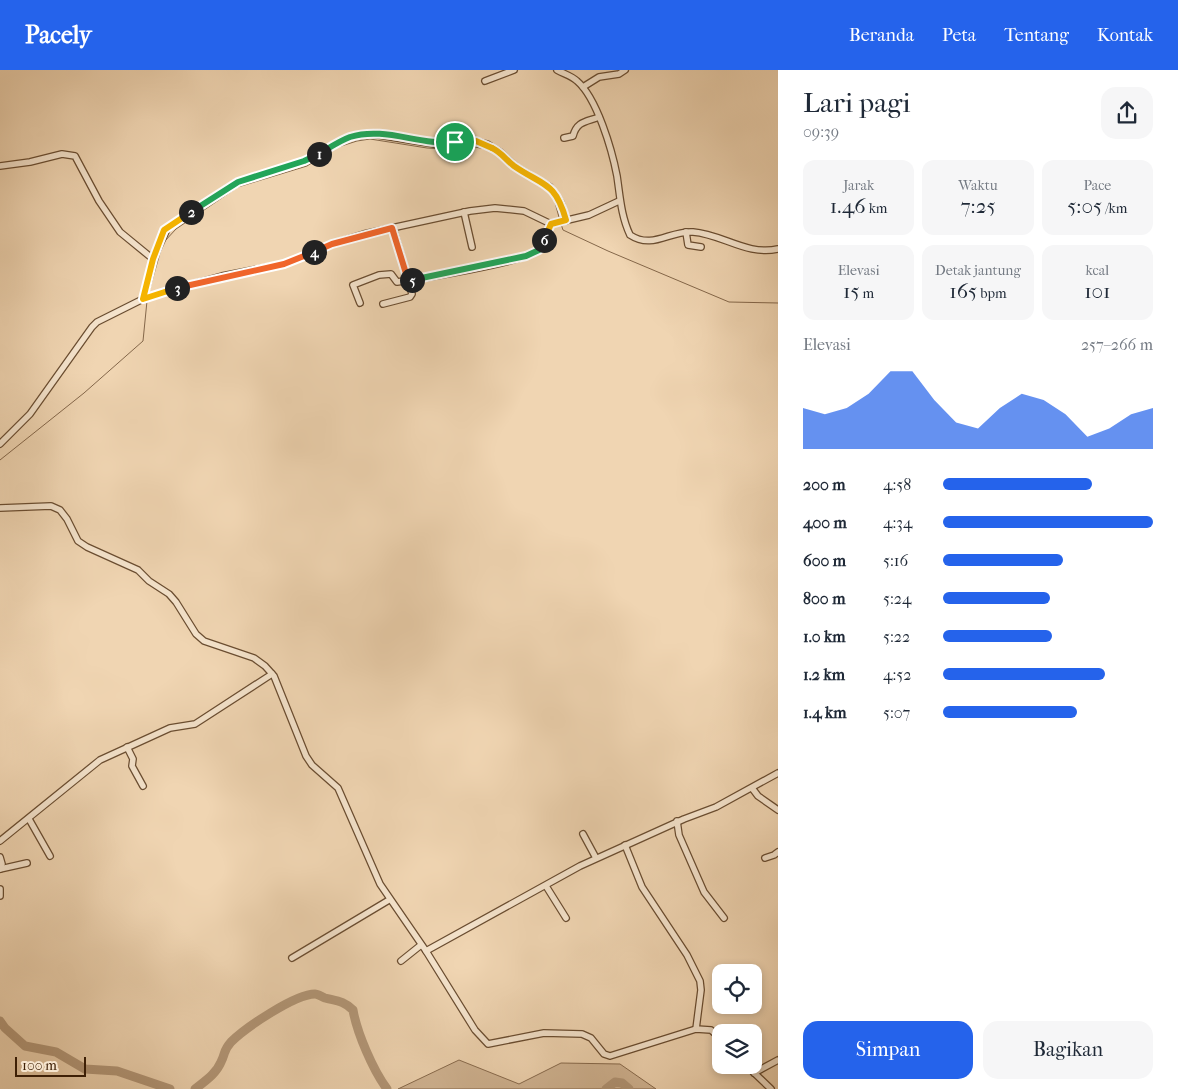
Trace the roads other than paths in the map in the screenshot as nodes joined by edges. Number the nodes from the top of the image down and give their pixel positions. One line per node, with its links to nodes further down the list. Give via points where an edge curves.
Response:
1 (514, 70): 4 (street)
2 (557, 70): 5 (street)
3 (625, 70): 5 (street, via 599,77)
4 (484, 81)
5 (583, 87): 6 (street)
6 (599, 117): 7 (street, via 578,125 573,136); 9 (street, via 616,176)
7 (564, 138)
8 (0, 166): 18 (street, via 62,154 75,156 120,232)
9 (619, 200): 11 (street, via 589,215); 14 (street, via 629,232 639,241)
10 (464, 212): 12 (street, via 510,209 534,214); 13 (street); 15 (street)
11 (565, 221): 12 (street); 18 (street, via 561,203 550,187 516,167 487,144 476,141 434,144 372,134 350,137 304,161 238,182 168,227)
12 (553, 223): 19 (street, via 539,250 531,254)
13 (392, 228): 19 (street); 20 (street, via 332,244 284,264 193,283)
14 (686, 232): 16 (street, via 688,245); 17 (street, via 708,235 763,252)
15 (472, 247)
16 (701, 247)
17 (778, 249)
18 (153, 259): 20 (street)
19 (408, 280): 21 (street, via 396,282 390,274 354,284); 22 (street, via 412,296)
20 (145, 299): 23 (street, via 97,322 30,414)
21 (360, 302)
22 (383, 304)
23 (1, 441)
24 (0, 508): 25 (street, via 51,506 60,510 78,541 138,570 148,581 169,594 204,641 254,658)
25 (272, 674): 26 (street, via 195,724 170,728); 46 (street, via 306,756 338,788)
26 (127, 747): 28 (street); 31 (street, via 100,760)
27 (778, 773): 29 (street)
28 (143, 786)
29 (752, 788): 30 (street); 32 (street)
30 (778, 810)
31 (29, 819): 34 (street); 38 (street)
32 (677, 822): 35 (street); 48 (street, via 678,835 704,892)
33 (583, 834): 39 (street)
34 (0, 841)
35 (625, 845): 39 (street); 53 (street, via 642,887 687,955 700,981)
36 (778, 852): 40 (street)
37 (0, 856): 42 (street)
38 (50, 856)
39 (596, 858): 43 (street)
40 (765, 858)
41 (27, 863): 42 (street)
42 (0, 869)
43 (546, 886): 47 (street); 50 (street)
44 (0, 889): 45 (street)
45 (0, 896)
46 (389, 900): 49 (street); 51 (street)
47 (566, 918)
48 (724, 918)
49 (421, 945): 50 (street); 52 (street)
50 (426, 951): 53 (street, via 475,1030 488,1044 544,1033 582,1034 610,1056)
51 (292, 958)
52 (402, 961)
53 (696, 1028): 54 (street, via 706,1028)
54 (712, 1032)
55 (778, 1060): 56 (street)
56 (762, 1069)
57 (755, 1074): 58 (street)
58 (772, 1089)

